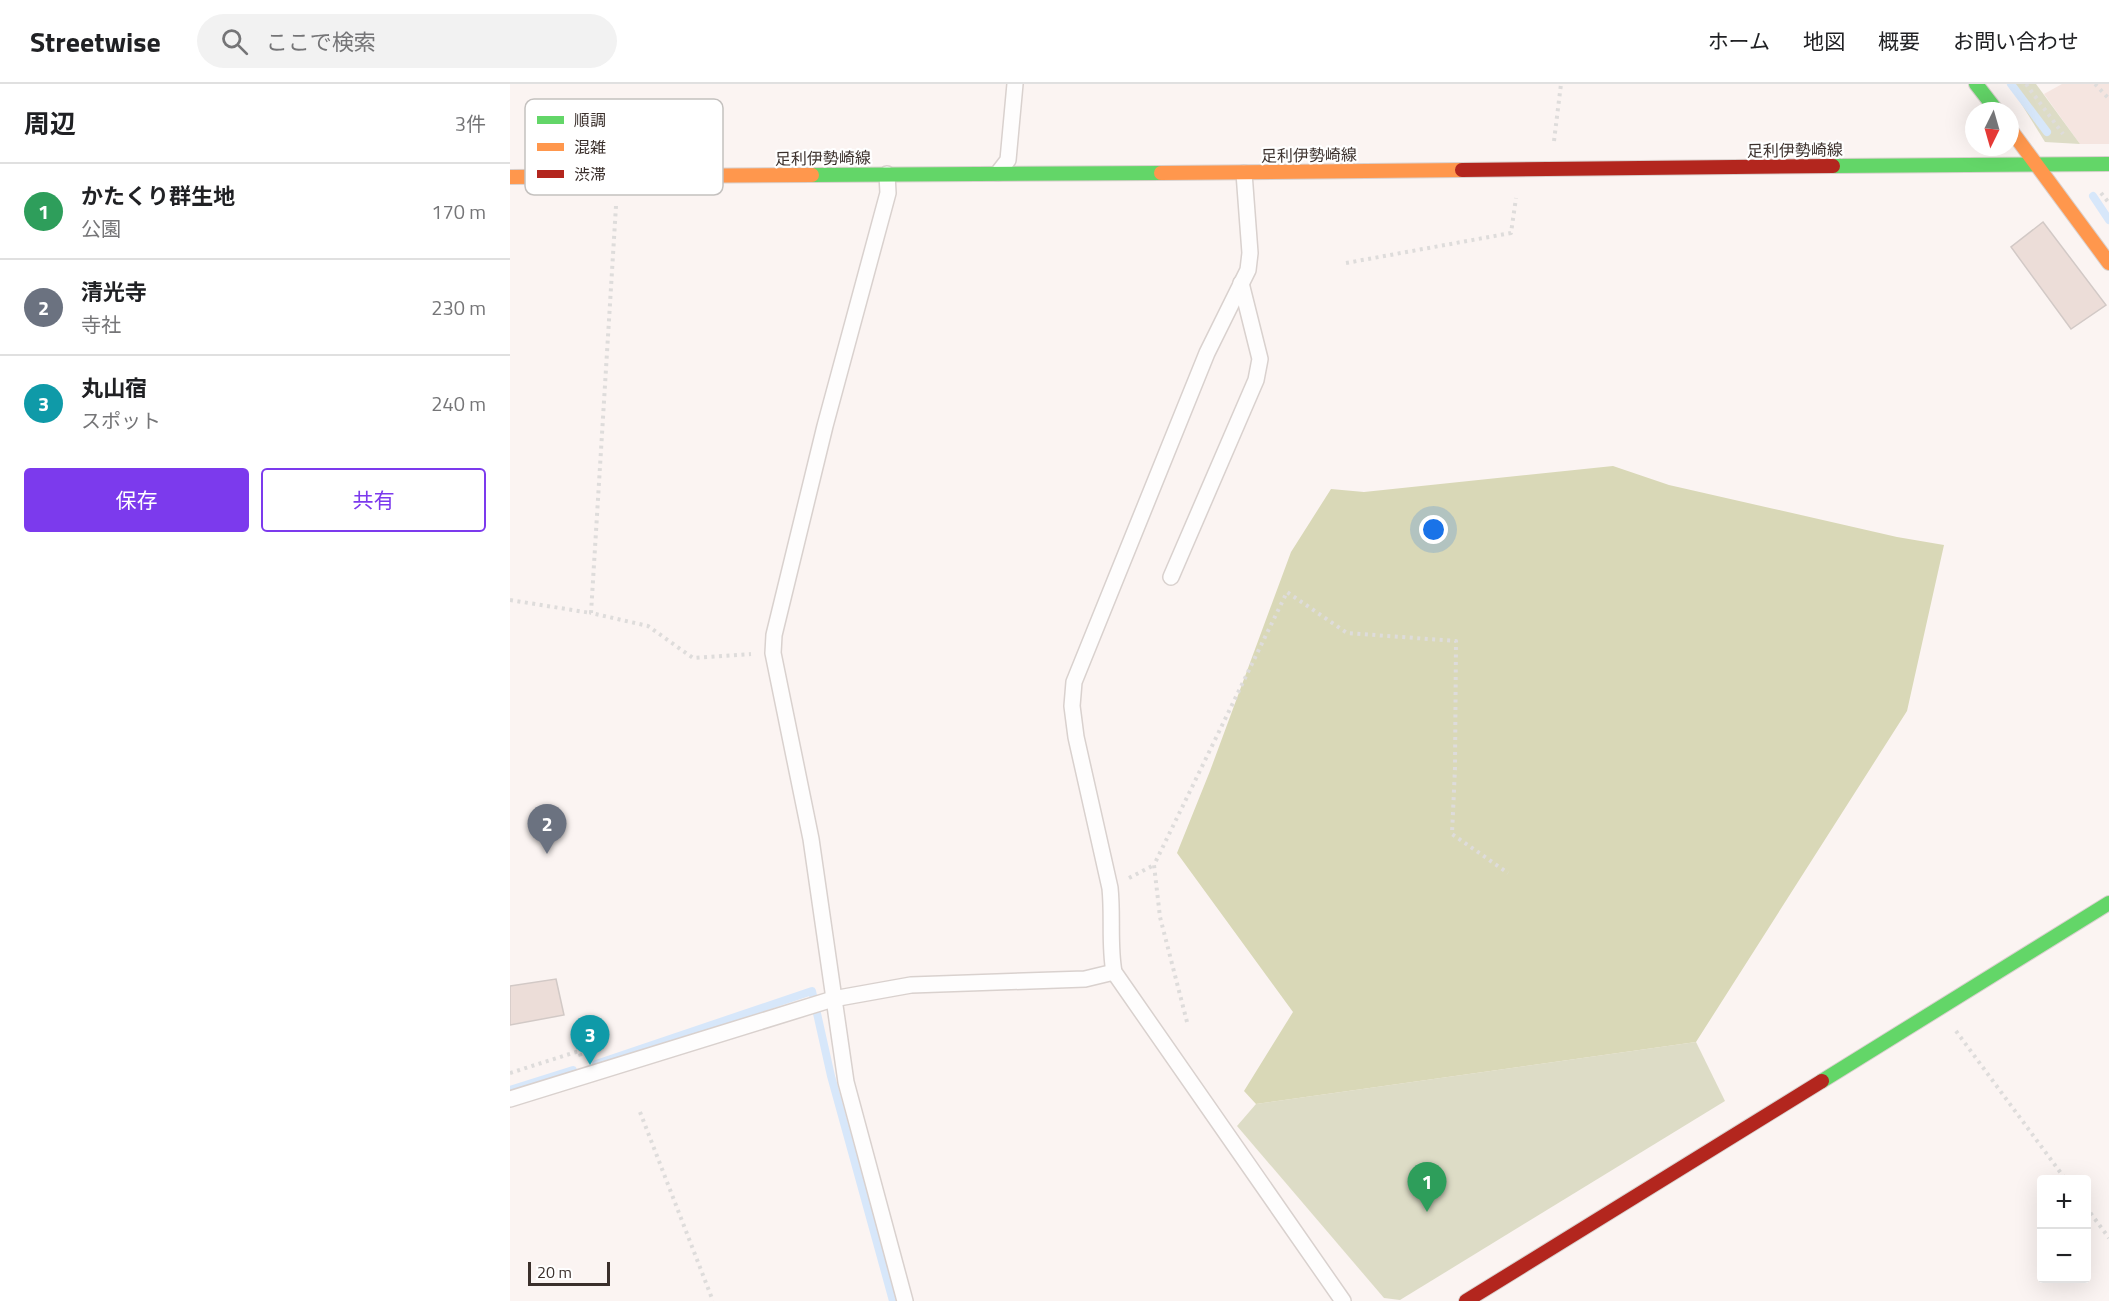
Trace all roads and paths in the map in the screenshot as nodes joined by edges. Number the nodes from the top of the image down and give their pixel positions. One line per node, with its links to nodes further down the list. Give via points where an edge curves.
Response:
1 (1015, 84): 16 (lane, via 1008,160)
2 (1560, 84): 13 (path)
3 (1976, 84): 7 (main road)
4 (2026, 84): 8 (path)
5 (2095, 84): 6 (path)
6 (2109, 99)
7 (1990, 102)
8 (2068, 140)
9 (2019, 141): 10 (main road)
10 (2036, 163): 11 (main road, 足利伊勢崎線); 13 (main road, 足利伊勢崎線); 22 (main road)
11 (2109, 164)
12 (1520, 169): 13 (main road, 足利伊勢崎線); 14 (main road, 足利伊勢崎線); 21 (path, via 1511,233)
13 (1552, 169)
14 (1244, 173): 16 (main road, 足利伊勢崎線); 23 (lane, via 1250,253)
15 (887, 174): 16 (main road, 足利伊勢崎線); 17 (main road, 足利伊勢崎線); 27 (lane, via 888,193 825,426)
16 (997, 174)
17 (723, 175)
18 (510, 177): 19 (main road, 足利伊勢崎線)
19 (525, 177)
20 (617, 195): 26 (path)
21 (1346, 263)
22 (2109, 263)
23 (1241, 283): 24 (lane, via 1260,359 1256,380); 30 (lane, via 1207,353 1074,682 1076,736)
24 (1172, 577)
25 (510, 600): 26 (path)
26 (591, 613): 27 (path, via 648,626 693,658)
27 (773, 652): 33 (lane, via 811,838)
28 (1154, 865): 29 (path, via 1287,592 1347,633 1456,641 1452,834); 30 (path); 35 (path, via 1160,917)
29 (1508, 873)
30 (1110, 888): 32 (lane)
31 (2109, 903): 34 (main road)
32 (1114, 972): 33 (lane, via 1085,978 911,985); 43 (lane)
33 (833, 999): 36 (lane); 42 (lane, via 846,1082)
34 (1938, 1008): 38 (path); 44 (main road)
35 (1187, 1022)
36 (510, 1099)
37 (640, 1112): 41 (path)
38 (2063, 1175)
39 (2091, 1214): 40 (path)
40 (2109, 1238)
41 (713, 1301)
42 (905, 1301)
43 (1343, 1301)
44 (1466, 1301)

